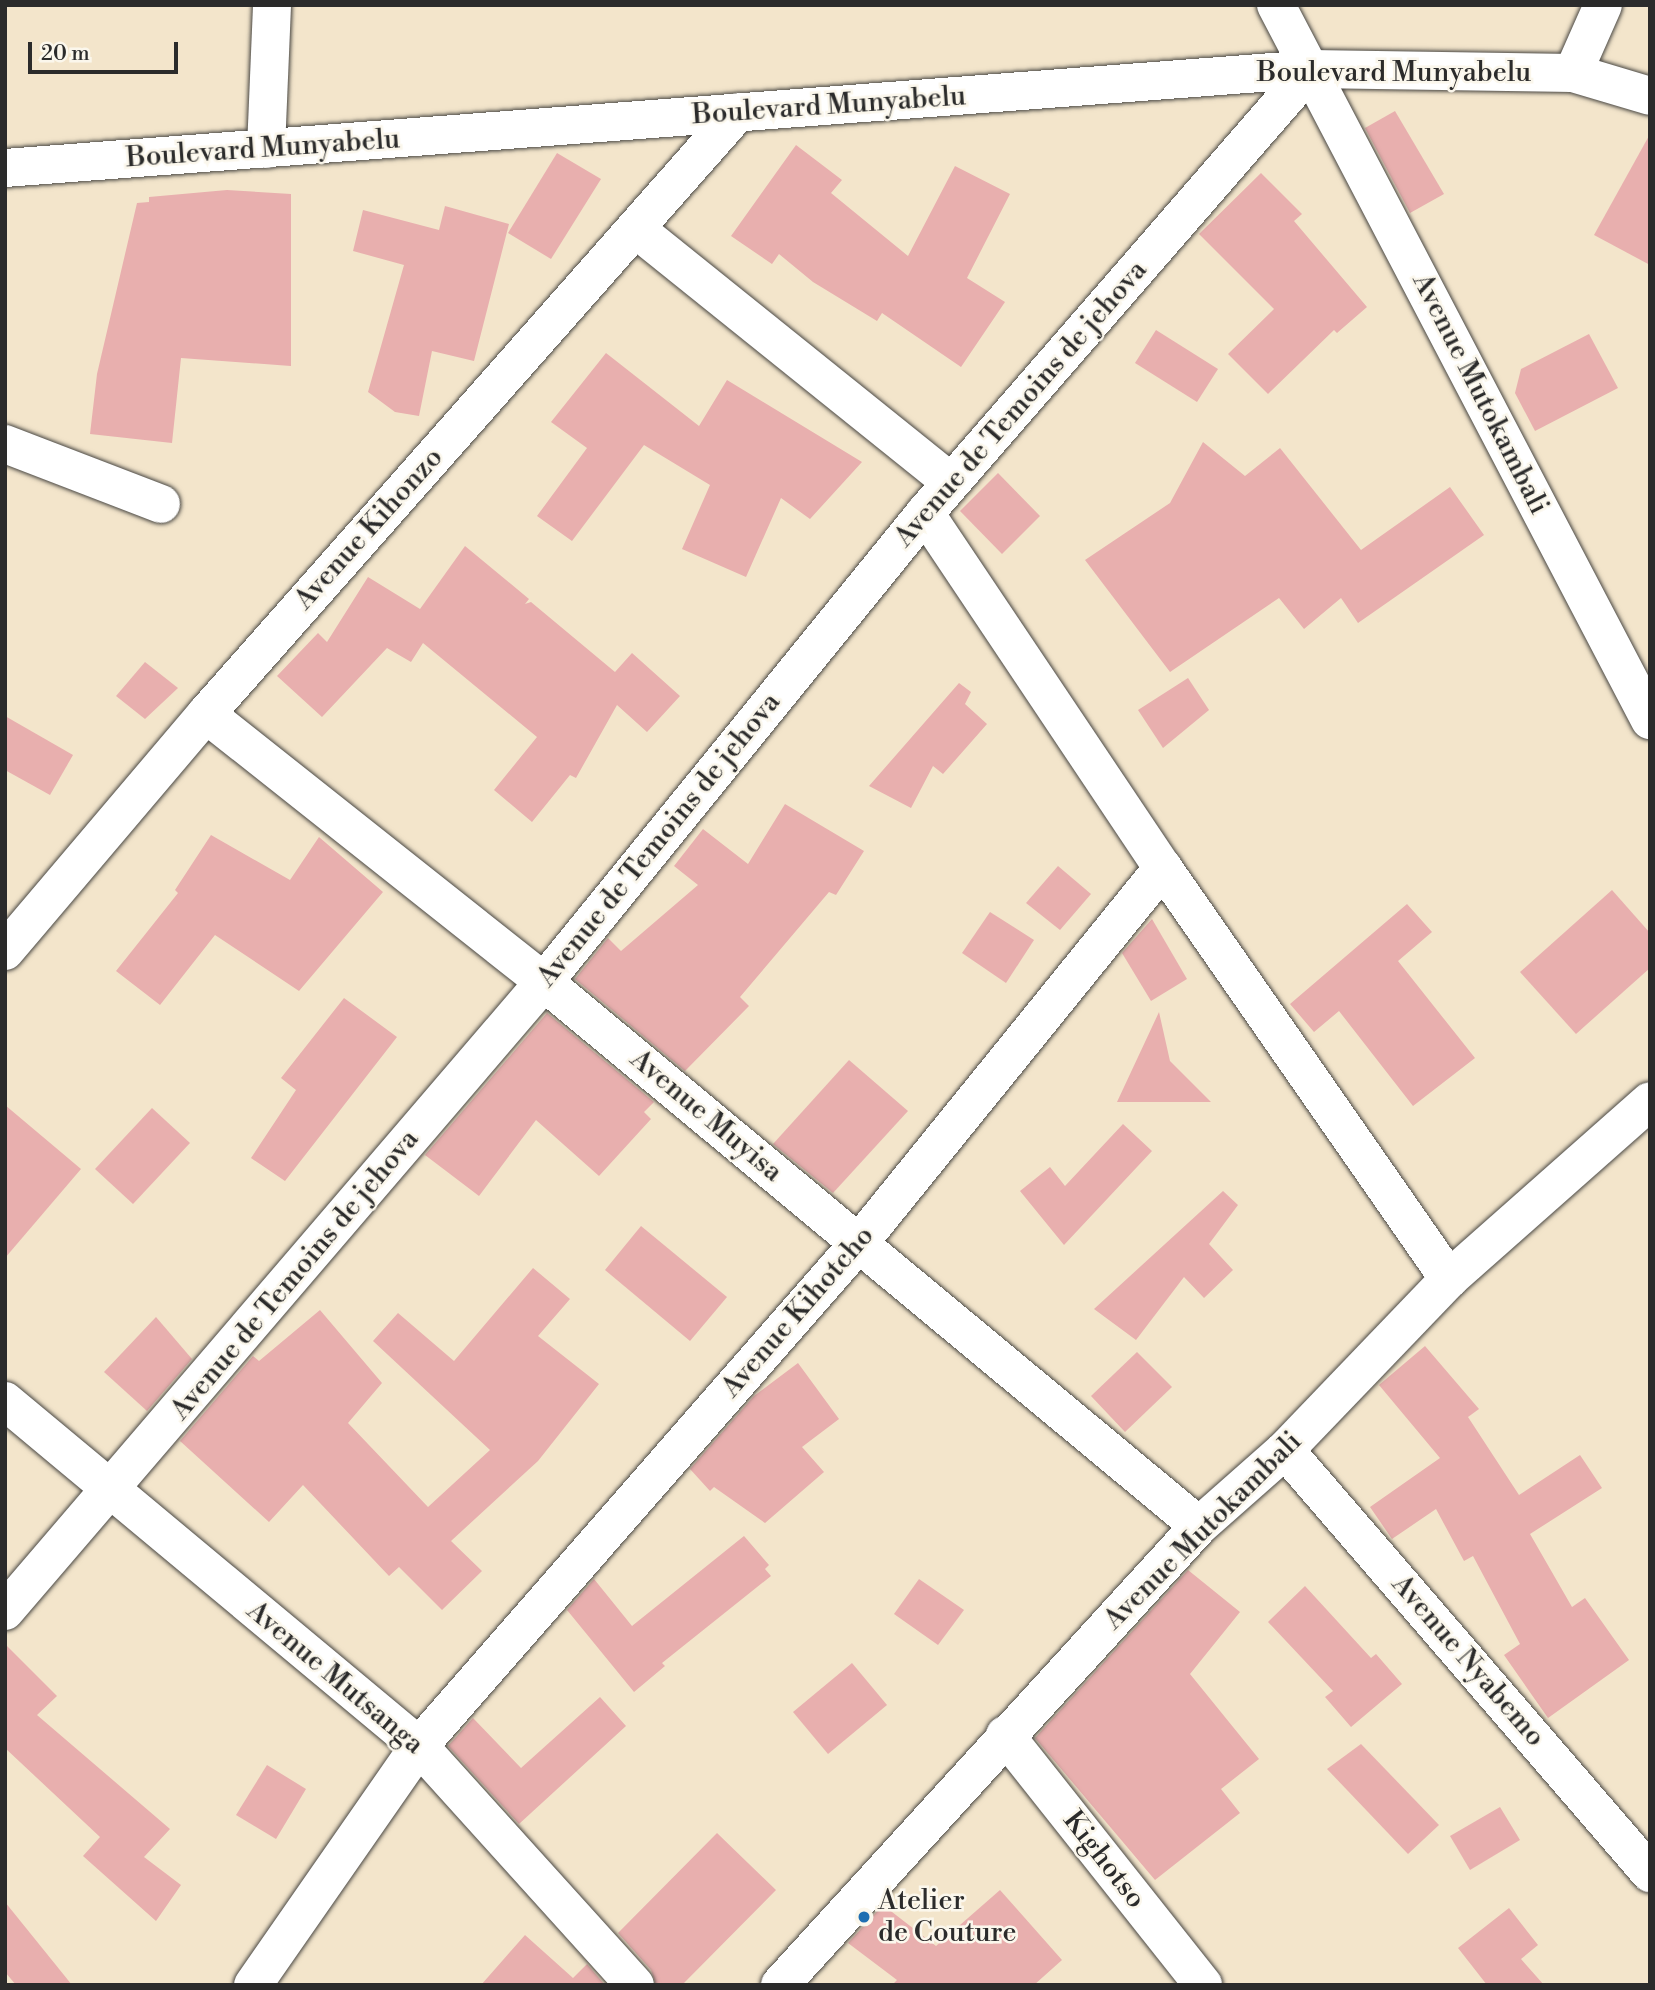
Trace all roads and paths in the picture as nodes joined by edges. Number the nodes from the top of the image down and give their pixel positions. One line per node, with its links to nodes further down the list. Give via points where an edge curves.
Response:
1 (272, 5): 8 (street)
2 (1276, 5): 4 (street, Avenue Mutokambali)
3 (1603, 5): 5 (street)
4 (1311, 69): 5 (street, Boulevard Munyabelu); 7 (street, Boulevard Munyabelu); 12 (street, Avenue de Temoins de jehova); 16 (street, Avenue Mutokambali)
5 (1573, 73): 6 (street, Boulevard Munyabelu)
6 (1650, 96)
7 (738, 113): 8 (street, Boulevard Munyabelu); 10 (street, Avenue Kihonzo)
8 (266, 149): 9 (street, Boulevard Munyabelu)
9 (5, 168)
10 (636, 229): 12 (street); 15 (street, Avenue Kihonzo)
11 (5, 444): 13 (street)
12 (951, 482): 14 (street, Avenue de Temoins de jehova)
13 (161, 504)
14 (925, 513): 17 (street); 19 (street, Avenue de Temoins de jehova)
15 (206, 714): 18 (street, Avenue Kihonzo); 19 (street, Avenue Muyisa)
16 (1650, 720)
17 (1163, 868): 21 (street, Avenue Kihotcho); 22 (street)
18 (5, 951)
19 (544, 982): 21 (street, Avenue Muyisa); 25 (street, Avenue de Temoins de jehova)
20 (1650, 1101): 22 (street, Avenue Mutokambali)
21 (859, 1243): 26 (street, Avenue Muyisa); 29 (street, Avenue Kihotcho)
22 (1449, 1279): 24 (street, Avenue Mutokambali)
23 (5, 1401): 25 (street, Avenue Mutsanga)
24 (1285, 1450): 26 (street, Avenue Mutokambali); 30 (street, Avenue Nyabemo)
25 (112, 1491): 27 (street, Avenue de Temoins de jehova); 29 (street, Avenue Mutsanga)
26 (1199, 1526): 28 (street, Avenue Mutokambali)
27 (5, 1611)
28 (1006, 1735): 33 (street, Avenue Mutokambali); 34 (street, Kighotso)
29 (419, 1745): 31 (street, Avenue Kihotcho); 32 (street, Avenue Mutsanga)
30 (1650, 1873)
31 (253, 1985)
32 (635, 1985)
33 (780, 1985)
34 (1203, 1985)

